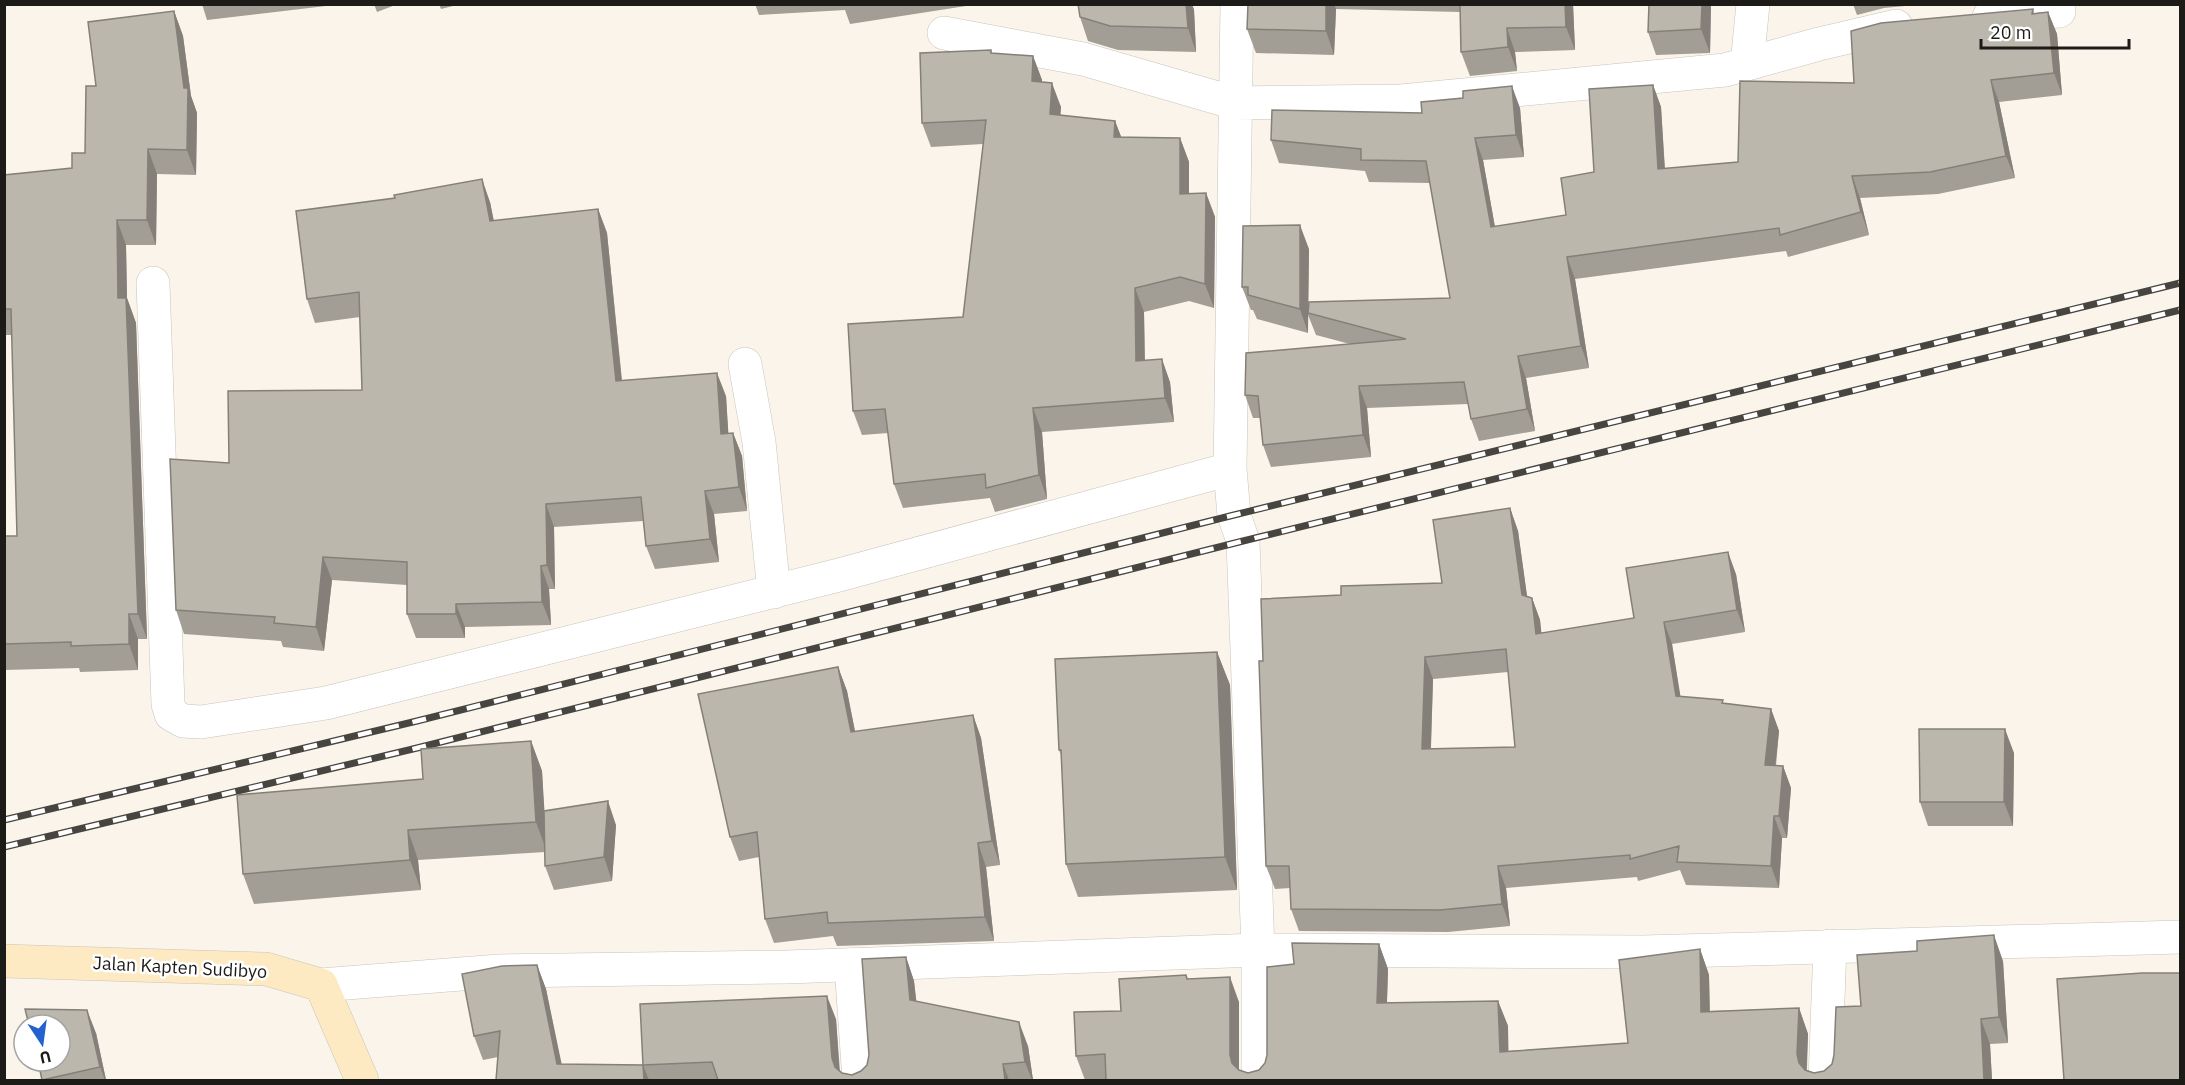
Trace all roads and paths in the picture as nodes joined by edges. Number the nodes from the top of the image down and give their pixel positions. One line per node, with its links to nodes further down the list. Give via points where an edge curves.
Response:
1 (1237, 4): 8 (street)
2 (1753, 4): 7 (street)
3 (2059, 11): 4 (street)
4 (1955, 20)
5 (1920, 24): 7 (street, via 1886,27)
6 (944, 33): 8 (street, via 1083,59)
7 (1747, 64): 8 (street, via 1725,70 1401,101)
8 (1235, 104): 11 (street)
9 (153, 283): 12 (street, via 168,704 171,714 183,721 201,722 326,703)
10 (745, 364): 12 (street, via 759,442)
11 (1230, 469): 12 (street); 15 (street, via 1234,515 1243,541)
12 (774, 592)
13 (2181, 938): 14 (street)
14 (1830, 946): 15 (street, via 1643,952); 22 (street)
15 (1258, 950): 17 (street); 21 (street)
16 (4, 961): 18 (main road, Jalan Kapten Sudibyo, via 266,969)
17 (851, 965): 18 (street, via 499,971); 20 (street)
18 (321, 985): 19 (main road)
19 (362, 1080)
20 (860, 1080)
21 (1258, 1080)
22 (1825, 1080)

